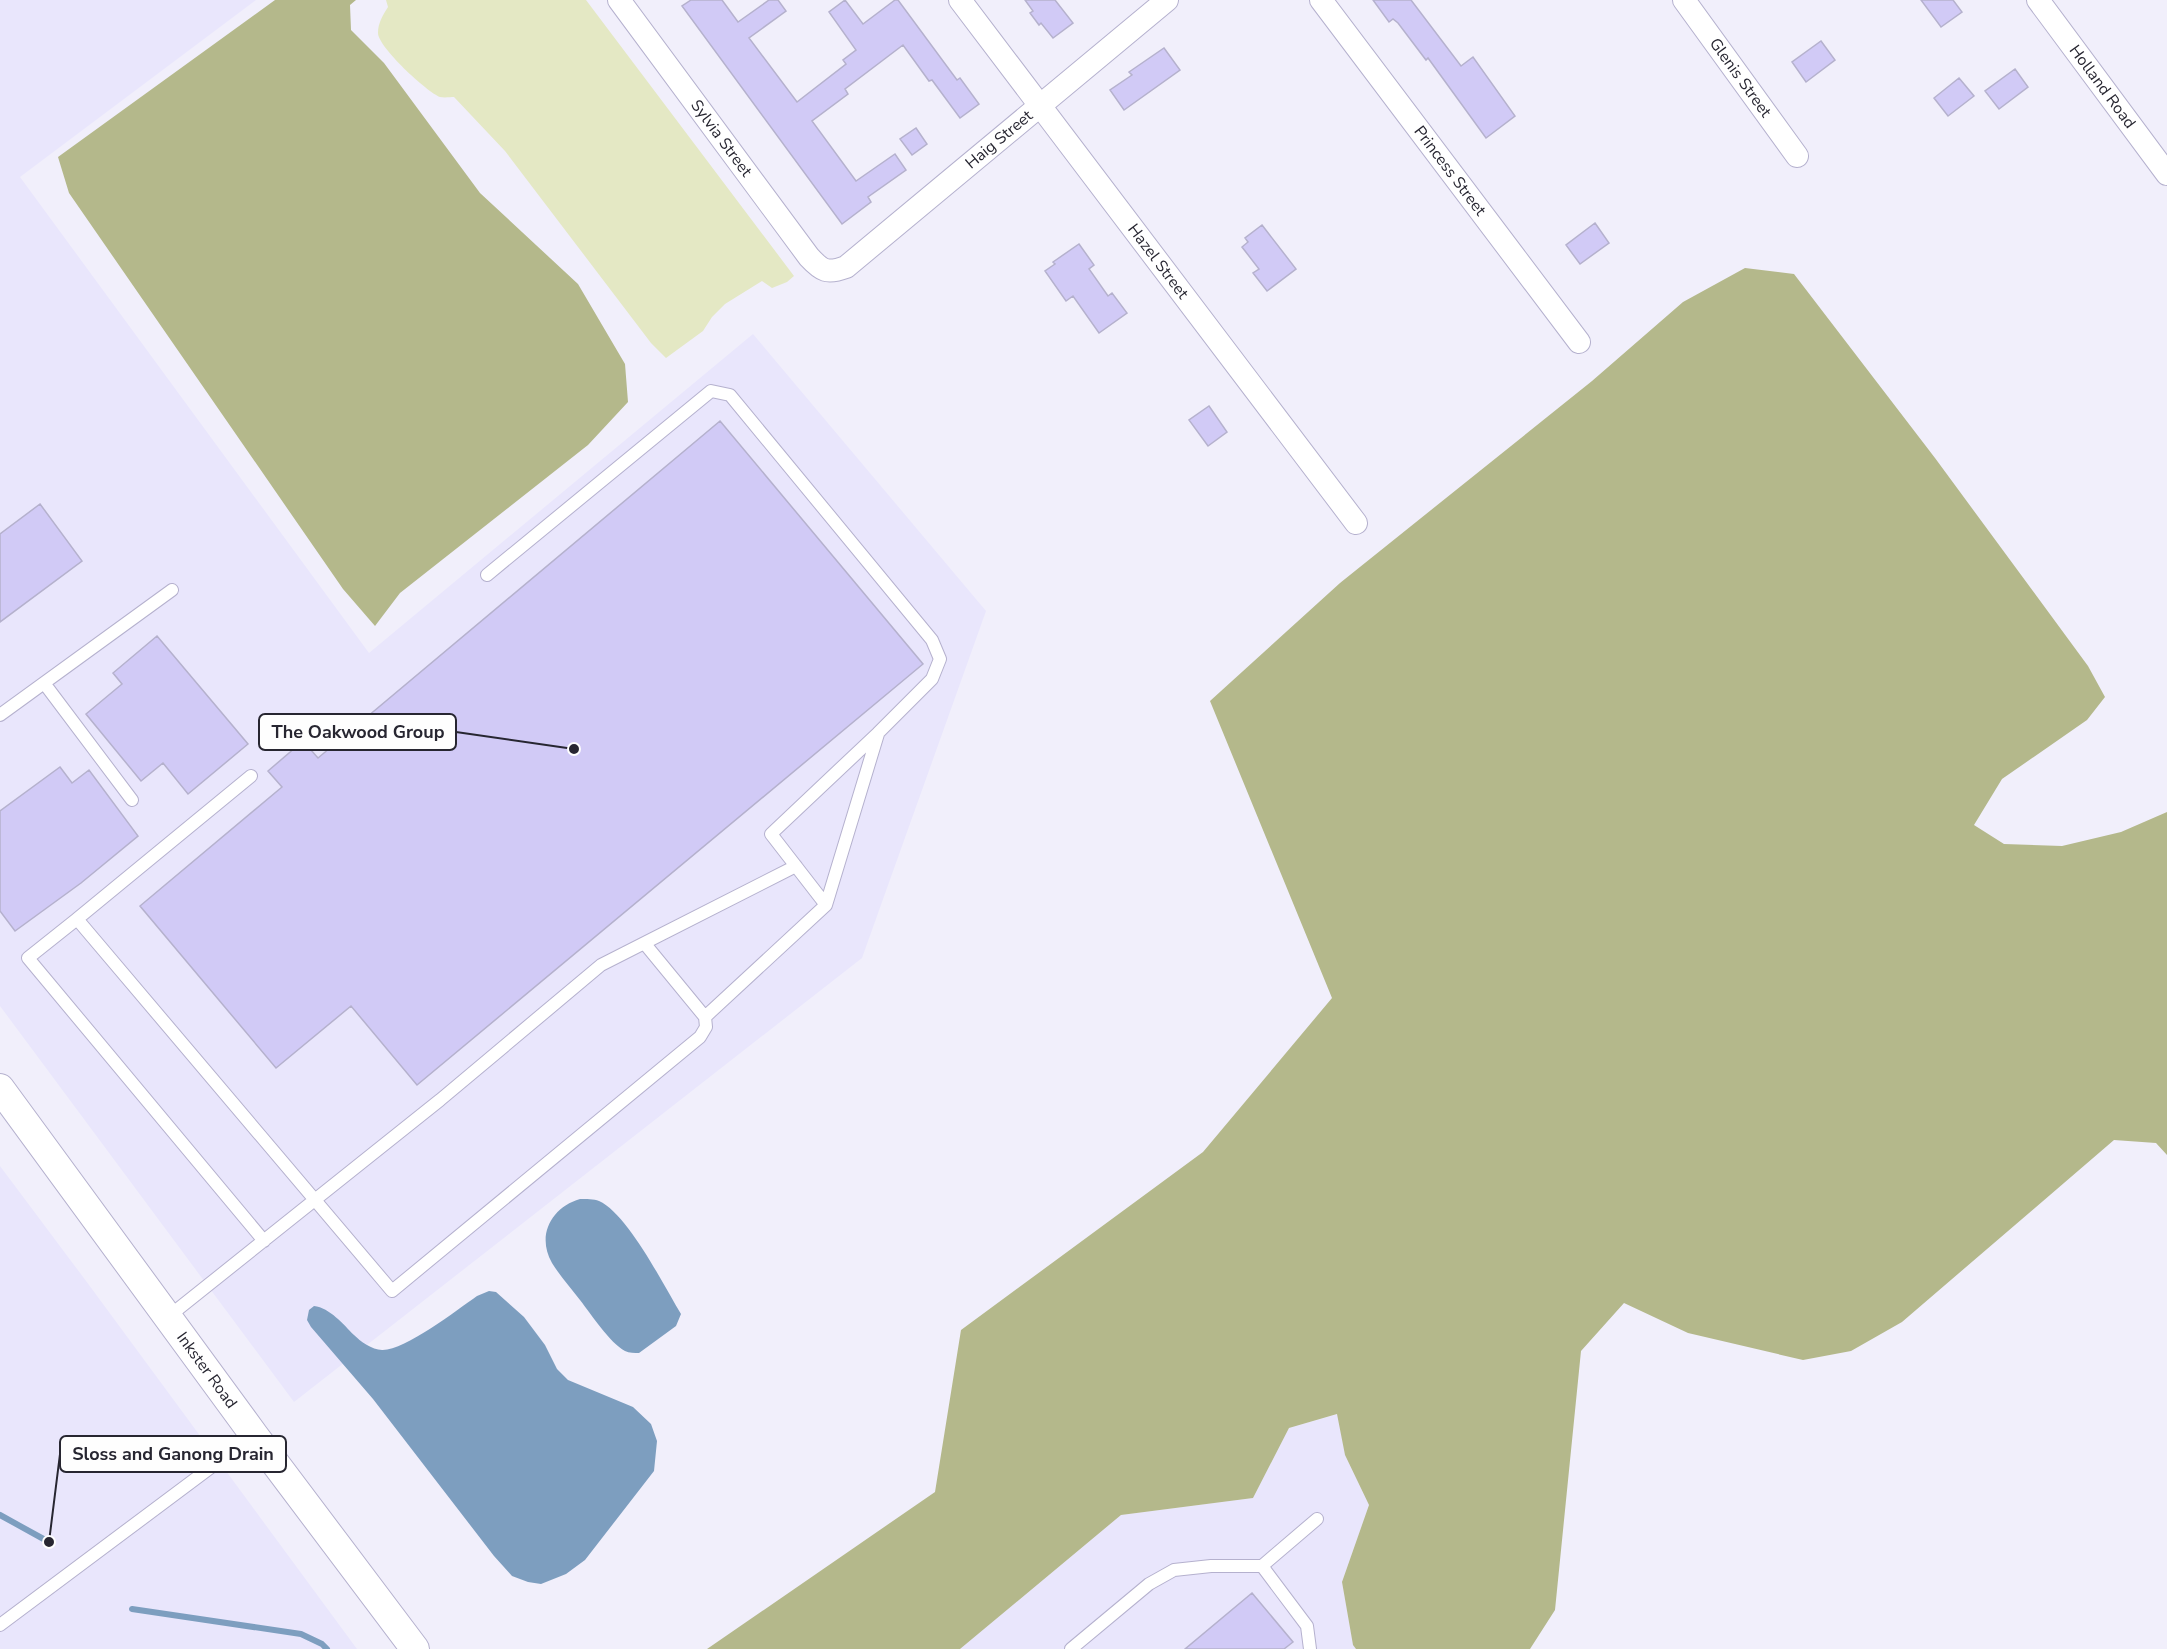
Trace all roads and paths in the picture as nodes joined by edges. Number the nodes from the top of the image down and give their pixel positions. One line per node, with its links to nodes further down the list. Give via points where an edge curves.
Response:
1 (619, 0): 10 (street, Sylvia Street, via 809,257)
2 (960, 0): 7 (street, Hazel Street)
3 (1167, 0): 7 (street, Haig Street)
4 (1321, 0): 11 (street, Princess Street)
5 (1684, 0): 8 (street, Glenis Street)
6 (2038, 0): 9 (street, Holland Road)
7 (1040, 107): 10 (street, Haig Street, via 846,267); 12 (street, Hazel Street)
8 (1797, 156)
9 (2167, 174)
10 (828, 272)
11 (1580, 342)
12 (1356, 523)
13 (487, 575): 17 (lane, via 711,391 730,395 932,640 940,659 932,679)
14 (172, 590): 15 (lane)
15 (44, 683): 16 (lane); 19 (lane)
16 (0, 715)
17 (878, 733): 20 (lane, via 771,834); 21 (lane)
18 (251, 776): 22 (lane)
19 (132, 800)
20 (796, 867): 21 (lane); 23 (lane)
21 (826, 905): 24 (lane)
22 (77, 919): 26 (lane); 27 (lane, via 28,958)
23 (645, 944): 24 (lane); 26 (lane, via 601,965)
24 (705, 1017): 26 (lane, via 706,1028 700,1037 392,1291)
25 (0, 1088): 28 (street, Inkster Road)
26 (315, 1200): 27 (lane)
27 (264, 1241): 28 (lane)
28 (168, 1317): 29 (street, Inkster Road)
29 (254, 1435): 32 (lane); 33 (street, Inkster Road)
30 (1317, 1519): 31 (lane)
31 (1262, 1566): 34 (lane, via 1174,1570 1149,1584); 35 (lane, via 1307,1626)
32 (0, 1625)
33 (415, 1649)
34 (1071, 1649)
35 (1310, 1649)

